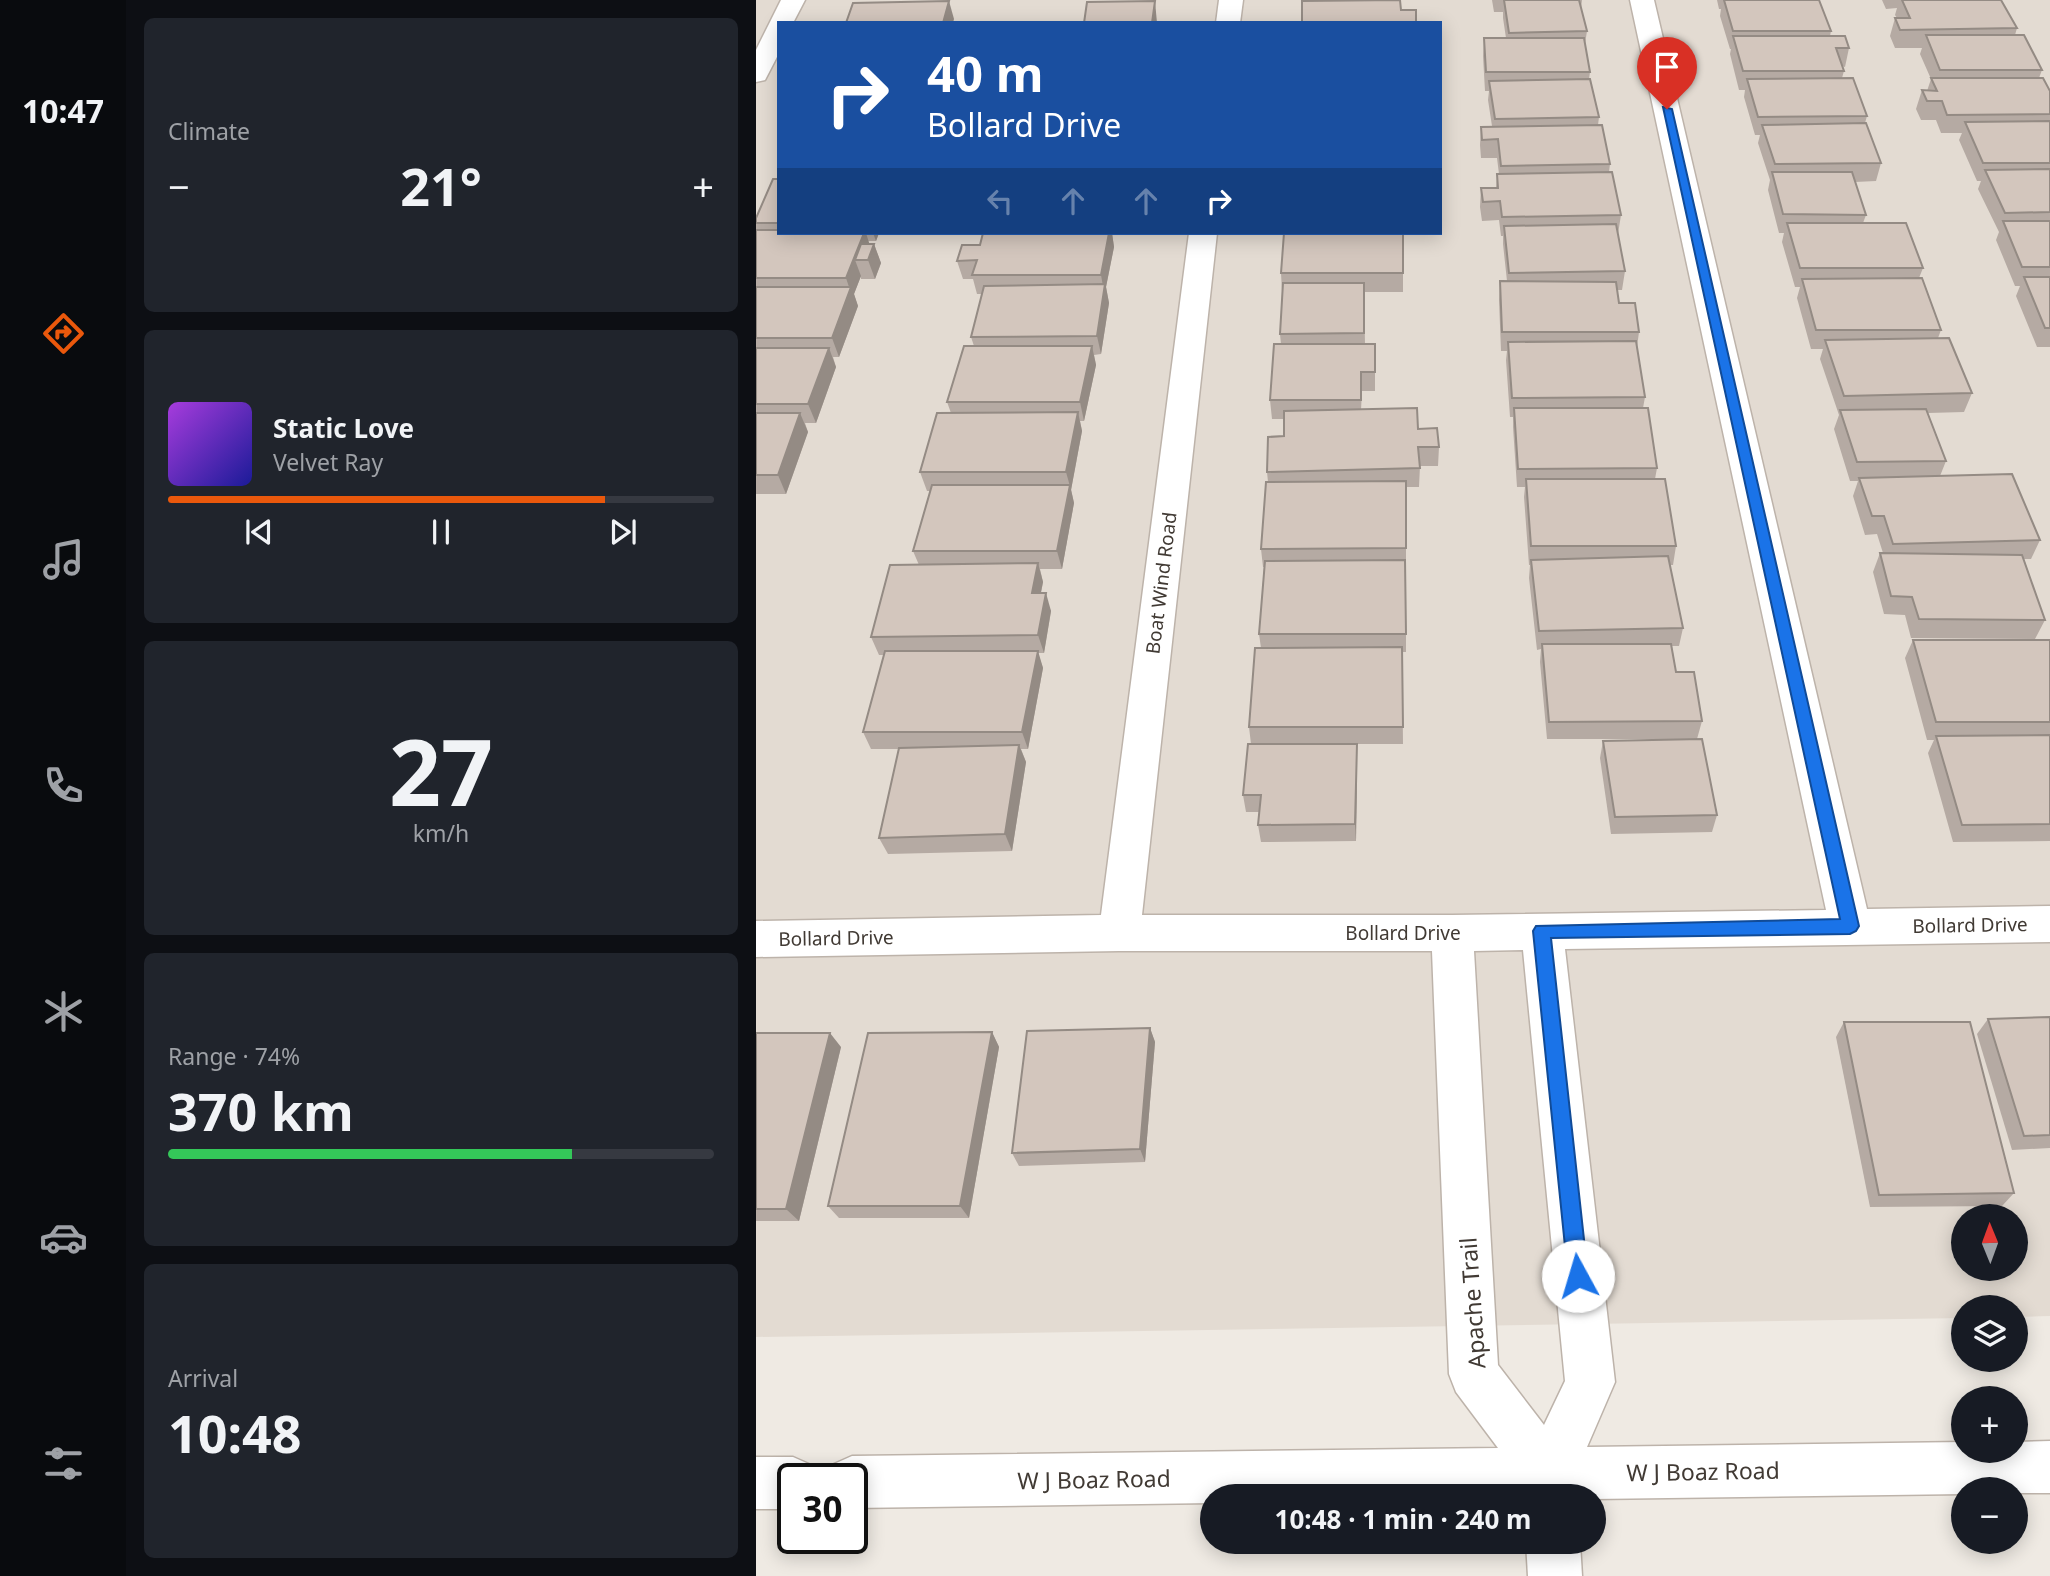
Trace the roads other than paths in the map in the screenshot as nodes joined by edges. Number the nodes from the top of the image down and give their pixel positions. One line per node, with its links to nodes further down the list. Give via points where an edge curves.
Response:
1 (793, 0): 4 (street)
2 (1231, 0): 5 (street)
3 (1642, 0): 10 (street)
4 (782, 21)
5 (1228, 21)
6 (777, 32): 7 (street)
7 (756, 75)
8 (1203, 235): 12 (street, Boat Wind Road)
9 (2050, 924): 10 (street, Bollard Drive)
10 (1850, 926): 11 (street, Bollard Drive)
11 (1542, 931): 13 (street, Bollard Drive); 21 (street, via 1590,1382)
12 (1119, 933): 13 (street, Bollard Drive); 14 (street, Bollard Drive)
13 (1452, 933): 20 (street, Apache Trail, via 1474,1374)
14 (756, 939)
15 (2050, 1467): 22 (street, W J Boaz Road)
16 (868, 1482): 19 (street, W J Boaz Road)
17 (756, 1483): 18 (street)
18 (777, 1483)
19 (1317, 1484)
20 (1549, 1484)
21 (1550, 1484)
22 (1578, 1484)
23 (1554, 1554): 24 (street)
24 (1555, 1576)

